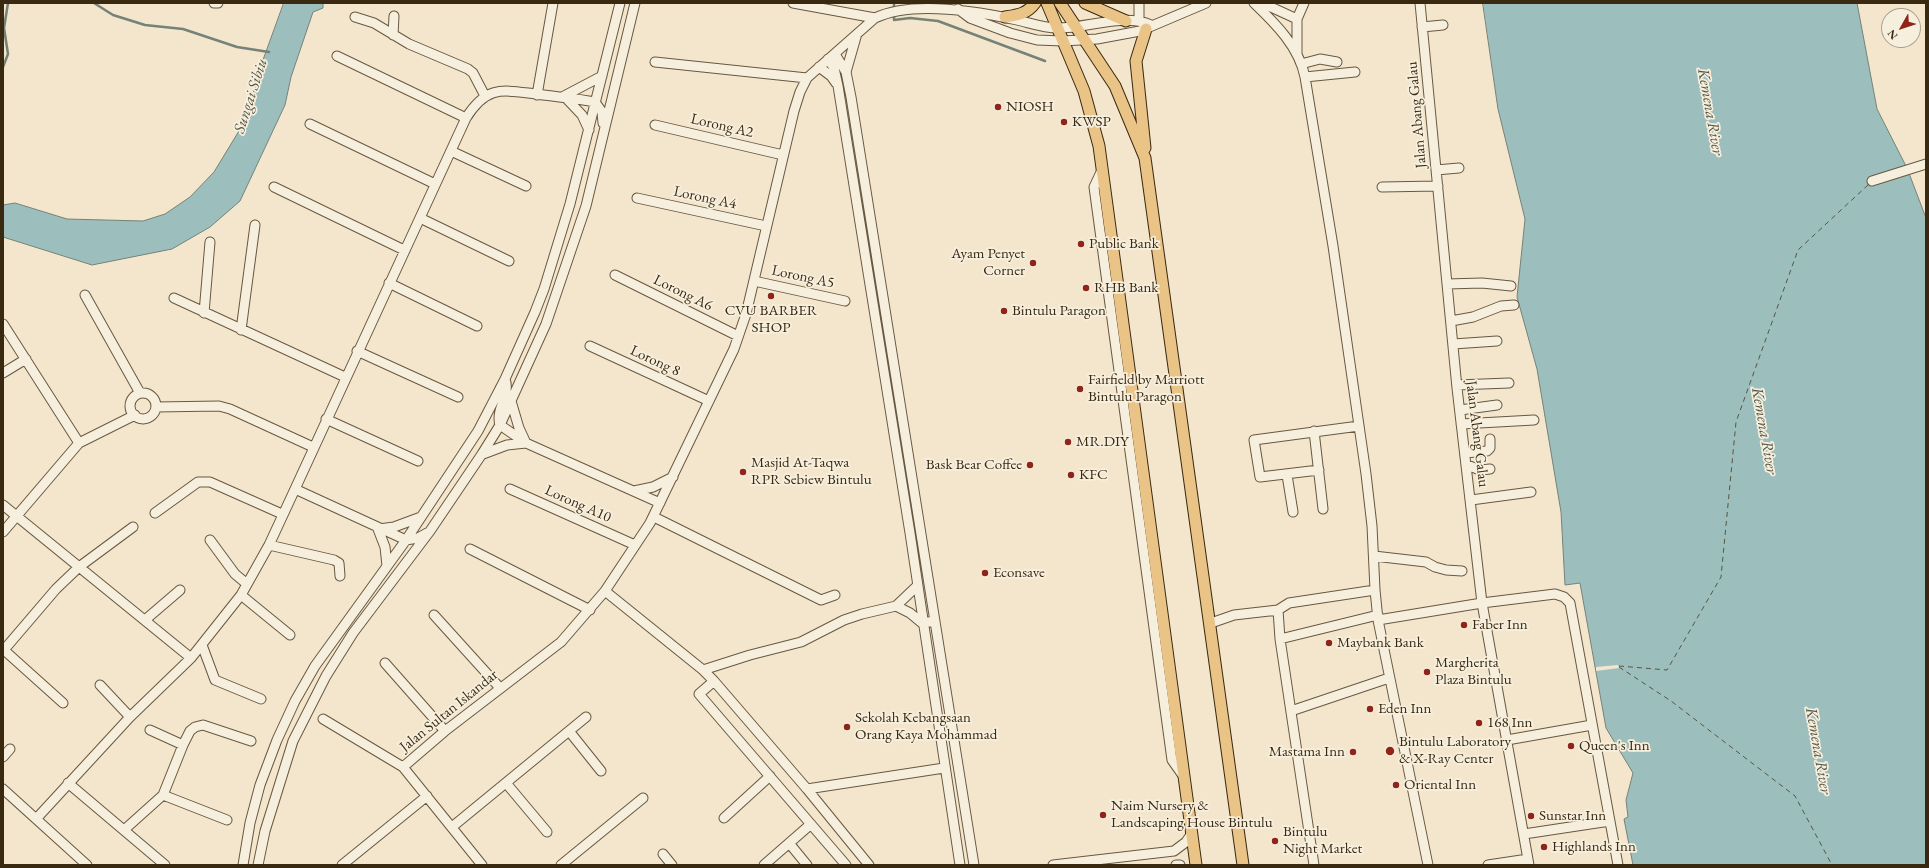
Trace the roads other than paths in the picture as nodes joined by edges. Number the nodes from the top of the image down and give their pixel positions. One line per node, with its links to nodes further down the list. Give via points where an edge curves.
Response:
1 (214, 3): 2 (street)
2 (218, 3)
3 (553, 3): 47 (street)
4 (620, 3): 43 (street)
5 (635, 3): 55 (street)
6 (1035, 3): 21 (main road, via 1021,15)
7 (1047, 3): 29 (main road)
8 (1060, 3): 27 (main road)
9 (1085, 3): 24 (main road)
10 (1139, 3): 25 (street)
11 (1206, 3): 25 (street)
12 (1254, 3): 34 (street, via 1273,21)
13 (1262, 3): 23 (street)
14 (1304, 3): 23 (street)
15 (1420, 3): 28 (street, Jalan Abang Galau)
16 (797, 4): 17 (street)
17 (819, 5): 22 (street)
18 (957, 8): 21 (street); 22 (street, via 897,9); 33 (street, via 970,18 1010,33 1037,40)
19 (394, 16): 30 (street)
20 (354, 17): 30 (street, via 374,23)
21 (1005, 17): 29 (street)
22 (875, 18): 31 (street)
23 (1297, 19): 34 (street)
24 (1126, 21): 25 (street); 27 (street)
25 (1146, 25): 32 (street, via 1112,36); 58 (main road, via 1136,61)
26 (1443, 25): 28 (street)
27 (1074, 26): 29 (street); 32 (main road)
28 (1422, 27): 61 (street, Jalan Abang Galau)
29 (1058, 28): 33 (main road)
30 (393, 35): 48 (street, via 473,73)
31 (856, 35): 36 (street); 41 (street)
32 (1084, 40): 33 (street); 58 (main road, via 1114,86)
33 (1063, 41): 217 (main road, via 1084,91 1099,146)
34 (1297, 54): 39 (street)
35 (337, 56): 51 (street)
36 (832, 57): 40 (street); 41 (street); 46 (street)
37 (655, 62): 45 (street)
38 (1337, 62): 39 (street, via 1320,58)
39 (1302, 64): 44 (street)
40 (819, 68): 45 (street); 46 (street, via 831,76)
41 (846, 72): 141 (street)
42 (1355, 72): 44 (street)
43 (602, 76): 49 (street); 50 (street)
44 (1305, 77): 112 (street)
45 (807, 78): 57 (street, Jalan Sultan Iskandar, via 800,92)
46 (838, 86): 156 (street)
47 (537, 94): 48 (street, via 501,90); 49 (street)
48 (485, 96): 51 (street)
49 (564, 96): 50 (street); 54 (street, via 582,115)
50 (594, 102): 54 (street); 55 (street, via 602,112)
51 (466, 118): 56 (street)
52 (310, 124): 63 (street)
53 (655, 125): 57 (street, Lorong A2)
54 (589, 130): 97 (street, via 544,289)
55 (603, 133): 102 (street, via 586,206 557,293 546,324)
56 (451, 151): 63 (street); 64 (street)
57 (783, 155): 71 (street, Jalan Sultan Iskandar)
58 (1146, 158): 171 (main road)
59 (1926, 164): 62 (street)
60 (1459, 168): 61 (street)
61 (1436, 170): 66 (street, Jalan Abang Galau)
62 (1872, 181)
63 (435, 184): 69 (street)
64 (526, 186)
65 (1382, 186): 66 (street)
66 (1438, 186): 78 (street, Jalan Abang Galau)
67 (274, 187): 73 (street)
68 (637, 198): 71 (street, Lorong A4)
69 (420, 218): 73 (street); 74 (street)
70 (255, 225): 88 (street)
71 (766, 226): 76 (street, Jalan Sultan Iskandar)
72 (210, 242): 84 (street)
73 (404, 250): 77 (street)
74 (509, 261)
75 (615, 276): 89 (street, Lorong A6)
76 (754, 282): 82 (street, Lorong A5); 89 (street, Jalan Sultan Iskandar)
77 (389, 283): 87 (street); 93 (street)
78 (1447, 284): 79 (street, via 1482,283); 85 (street, Jalan Abang Galau)
79 (1511, 286)
80 (85, 295): 100 (street)
81 (174, 298): 84 (street)
82 (845, 300)
83 (1514, 305): 85 (street)
84 (204, 313): 88 (street)
85 (1450, 321): 91 (street, Jalan Abang Galau)
86 (3, 324): 94 (street)
87 (477, 326)
88 (241, 330): 96 (street)
89 (738, 336): 103 (street, Jalan Sultan Iskandar)
90 (1497, 341): 91 (street)
91 (1453, 344): 99 (street, Jalan Abang Galau)
92 (590, 346): 103 (street, Lorong 8)
93 (358, 351): 96 (street); 101 (street)
94 (26, 359): 95 (street); 115 (street)
95 (3, 373)
96 (345, 377): 108 (street)
97 (505, 379): 111 (street, via 507,389 498,414); 138 (street, via 478,431)
98 (1509, 383): 99 (street)
99 (1457, 385): 106 (street, Jalan Abang Galau)
100 (140, 393): 105 (street, via 152,396); 107 (street, via 131,403 131,410)
101 (458, 397)
102 (511, 401): 111 (street); 116 (street)
103 (709, 401): 125 (street, Jalan Sultan Iskandar)
104 (1497, 405): 106 (street)
105 (156, 407): 107 (street, via 155,412 148,418 143,419); 117 (street, via 219,406)
106 (1460, 410): 110 (street, Jalan Abang Galau)
107 (135, 415): 115 (street)
108 (326, 419): 117 (street); 120 (street)
109 (1534, 420): 110 (street)
110 (1461, 424): 118 (street, Jalan Abang Galau)
111 (500, 425): 116 (street); 119 (street)
112 (1359, 426): 113 (street); 150 (street)
113 (1314, 431): 123 (street); 124 (street, via 1254,440 1260,477)
114 (1490, 440): 118 (street, via 1490,448 1487,451)
115 (79, 443): 137 (street)
116 (526, 443): 119 (street, via 506,444); 128 (street)
117 (313, 447): 126 (street)
118 (1465, 453): 121 (street, Jalan Abang Galau)
119 (482, 454): 143 (street)
120 (418, 461)
121 (1467, 466): 122 (street, via 1480,470); 130 (street, Jalan Abang Galau)
122 (1490, 469)
123 (1319, 470): 124 (street); 133 (street)
124 (1287, 475): 134 (street)
125 (673, 477): 128 (street, via 652,487); 131 (street, Jalan Sultan Iskandar)
126 (295, 489): 136 (street); 142 (street)
127 (510, 489): 148 (street, Lorong A10)
128 (634, 491): 131 (street)
129 (1531, 492): 130 (street)
130 (1471, 500): 162 (street, Jalan Abang Galau)
131 (660, 503): 139 (street, Jalan Sultan Iskandar)
132 (3, 505): 137 (street)
133 (1323, 509)
134 (1293, 512)
135 (155, 514): 136 (street, via 198,482 210,482)
136 (282, 514): 147 (street)
137 (17, 516): 144 (street); 152 (street)
138 (422, 517): 142 (street, via 394,527); 146 (street)
139 (654, 517): 148 (street, Jalan Sultan Iskandar); 161 (street, via 821,600)
140 (133, 527): 152 (street)
141 (919, 527): 156 (street, via 914,531); 169 (street)
142 (378, 529): 146 (street); 151 (street, via 385,547)
143 (430, 531): 146 (street, via 418,538); 226 (street, via 353,633 326,676 292,741 265,830)
144 (3, 532)
145 (210, 540): 155 (street, via 235,574)
146 (406, 540): 151 (street)
147 (269, 545): 154 (street, via 334,560 339,563); 155 (street)
148 (635, 545): 159 (street, Jalan Sultan Iskandar)
149 (470, 549): 164 (street)
150 (1374, 556): 153 (street, via 1426,562 1446,570); 158 (street)
151 (387, 566): 225 (street, via 315,666 295,701 260,785)
152 (79, 567): 168 (street); 175 (street, via 56,589)
153 (1462, 571)
154 (340, 576)
155 (247, 584): 160 (street)
156 (917, 584): 163 (street); 170 (street)
157 (180, 590): 168 (street)
158 (1375, 590): 165 (street, via 1289,603); 167 (street)
159 (606, 591): 164 (street, Jalan Sultan Iskandar); 178 (street)
160 (241, 595): 172 (street); 174 (street)
161 (834, 595)
162 (1482, 604): 167 (street); 189 (street, via 1555,594 1567,599 1570,603); 193 (street, Jalan Abang Galau)
163 (896, 606): 170 (street); 178 (street, via 844,620 801,642)
164 (590, 610): 182 (street, Jalan Sultan Iskandar, via 561,642)
165 (1278, 610): 171 (street, via 1234,615); 173 (street)
166 (434, 615): 182 (street)
167 (1378, 618): 173 (street); 179 (street)
168 (145, 620): 176 (street)
169 (935, 621): 170 (street); 236 (street)
170 (922, 623): 199 (street)
171 (1211, 623): 241 (main road)
172 (290, 635)
173 (1280, 639): 185 (street)
174 (202, 645): 176 (street); 183 (street, via 218,683)
175 (3, 651): 184 (street)
176 (191, 658): 186 (street)
177 (385, 663): 191 (street)
178 (702, 670): 180 (street)
179 (1389, 678): 185 (street); 243 (street)
180 (714, 681): 201 (street, via 699,694); 204 (street)
181 (100, 685): 186 (street)
182 (500, 688): 191 (street, Jalan Sultan Iskandar)
183 (261, 699)
184 (63, 703)
185 (1291, 712): 242 (street)
186 (130, 717): 202 (street)
187 (586, 717): 192 (street)
188 (323, 719): 198 (street)
189 (1592, 725): 193 (street); 212 (street)
190 (150, 730): 195 (street)
191 (445, 731): 198 (street, Jalan Sultan Iskandar)
192 (569, 731): 200 (street); 203 (street)
193 (1506, 740): 218 (street, Jalan Abang Galau)
194 (251, 741): 195 (street, via 203,725 190,731)
195 (183, 745): 206 (street)
196 (10, 749): 197 (street)
197 (3, 757)
198 (402, 767): 207 (street, Jalan Sultan Iskandar)
199 (944, 768): 204 (street); 235 (street)
200 (601, 771)
201 (770, 776): 209 (street); 213 (street)
202 (68, 783): 210 (street); 215 (street)
203 (506, 783): 214 (street); 216 (street)
204 (807, 789): 221 (street)
205 (3, 790): 210 (street)
206 (163, 795): 211 (street); 215 (street)
207 (427, 796): 214 (street, Jalan Sultan Iskandar); 227 (street)
208 (643, 798): 229 (street)
209 (724, 818)
210 (36, 820): 223 (street)
211 (227, 820)
212 (1610, 821): 218 (street); 245 (street)
213 (811, 824): 219 (street); 233 (street)
214 (452, 827): 228 (street, Jalan Sultan Iskandar)
215 (124, 830): 224 (street)
216 (547, 832)
217 (1192, 833): 237 (street, via 1186,842 1174,850); 240 (main road)
218 (1524, 834): 222 (street, Jalan Abang Galau)
219 (789, 844): 231 (street); 232 (street)
220 (663, 854): 230 (street)
221 (867, 862): 234 (street)
222 (1529, 862): 244 (street)
223 (87, 865)
224 (165, 865)
225 (243, 865)
226 (258, 865)
227 (342, 865)
228 (482, 865)
229 (561, 865)
230 (672, 865)
231 (764, 865)
232 (807, 865)
233 (846, 865)
234 (857, 865)
235 (960, 865)
236 (974, 865)
237 (1053, 865)
238 (1176, 865): 239 (street)
239 (1180, 865)
240 (1196, 865)
241 (1244, 865)
242 (1314, 865)
243 (1428, 865)
244 (1488, 865)
245 (1618, 865)

